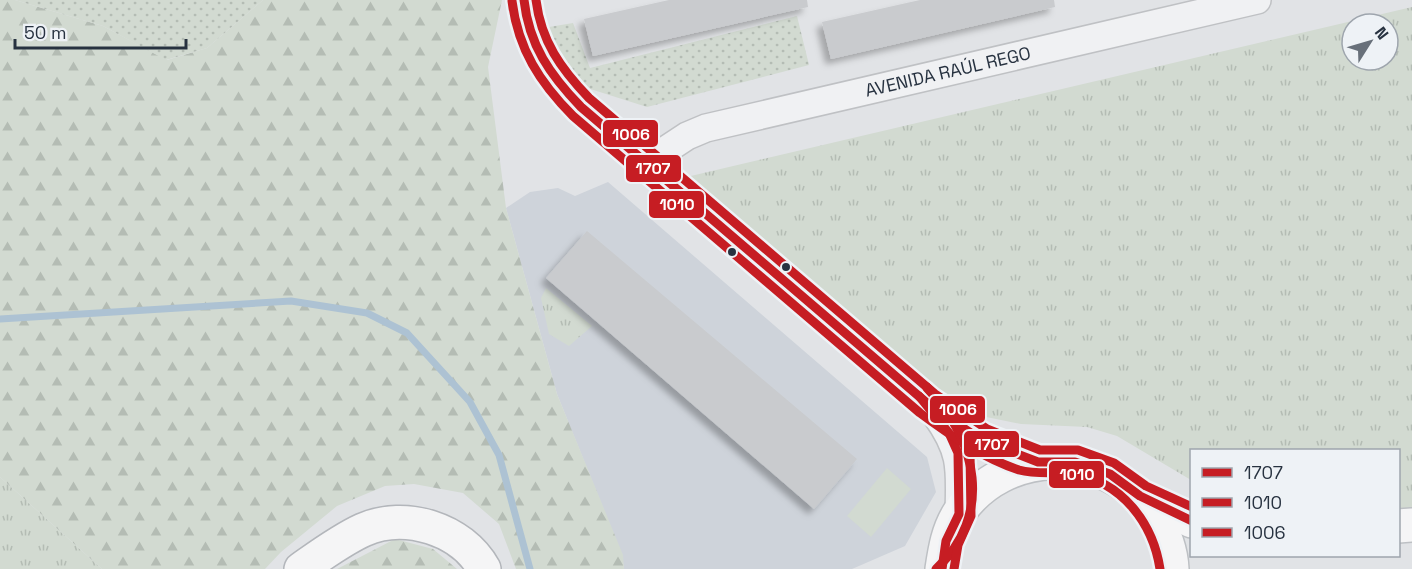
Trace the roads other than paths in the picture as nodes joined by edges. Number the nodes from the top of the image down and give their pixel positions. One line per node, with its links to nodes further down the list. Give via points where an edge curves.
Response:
1 (524, 0): 3 (street, via 525,22 543,64 581,107)
2 (1257, 0): 3 (street, AVENIDA RAÚL REGO, via 706,128)
3 (646, 163): 4 (street)
4 (928, 404): 5 (street, via 981,440); 8 (street, via 958,453)
5 (1038, 462): 6 (main road, via 1075,462 1093,468 1110,474); 8 (main road, via 1003,474 978,491)
6 (1140, 496): 7 (main road); 12 (main road, via 1161,525)
7 (1190, 521)
8 (949, 541): 11 (main road)
9 (301, 569): 10 (main road, via 365,529 404,522 446,531)
10 (484, 569)
11 (918, 569)
12 (1172, 569)

